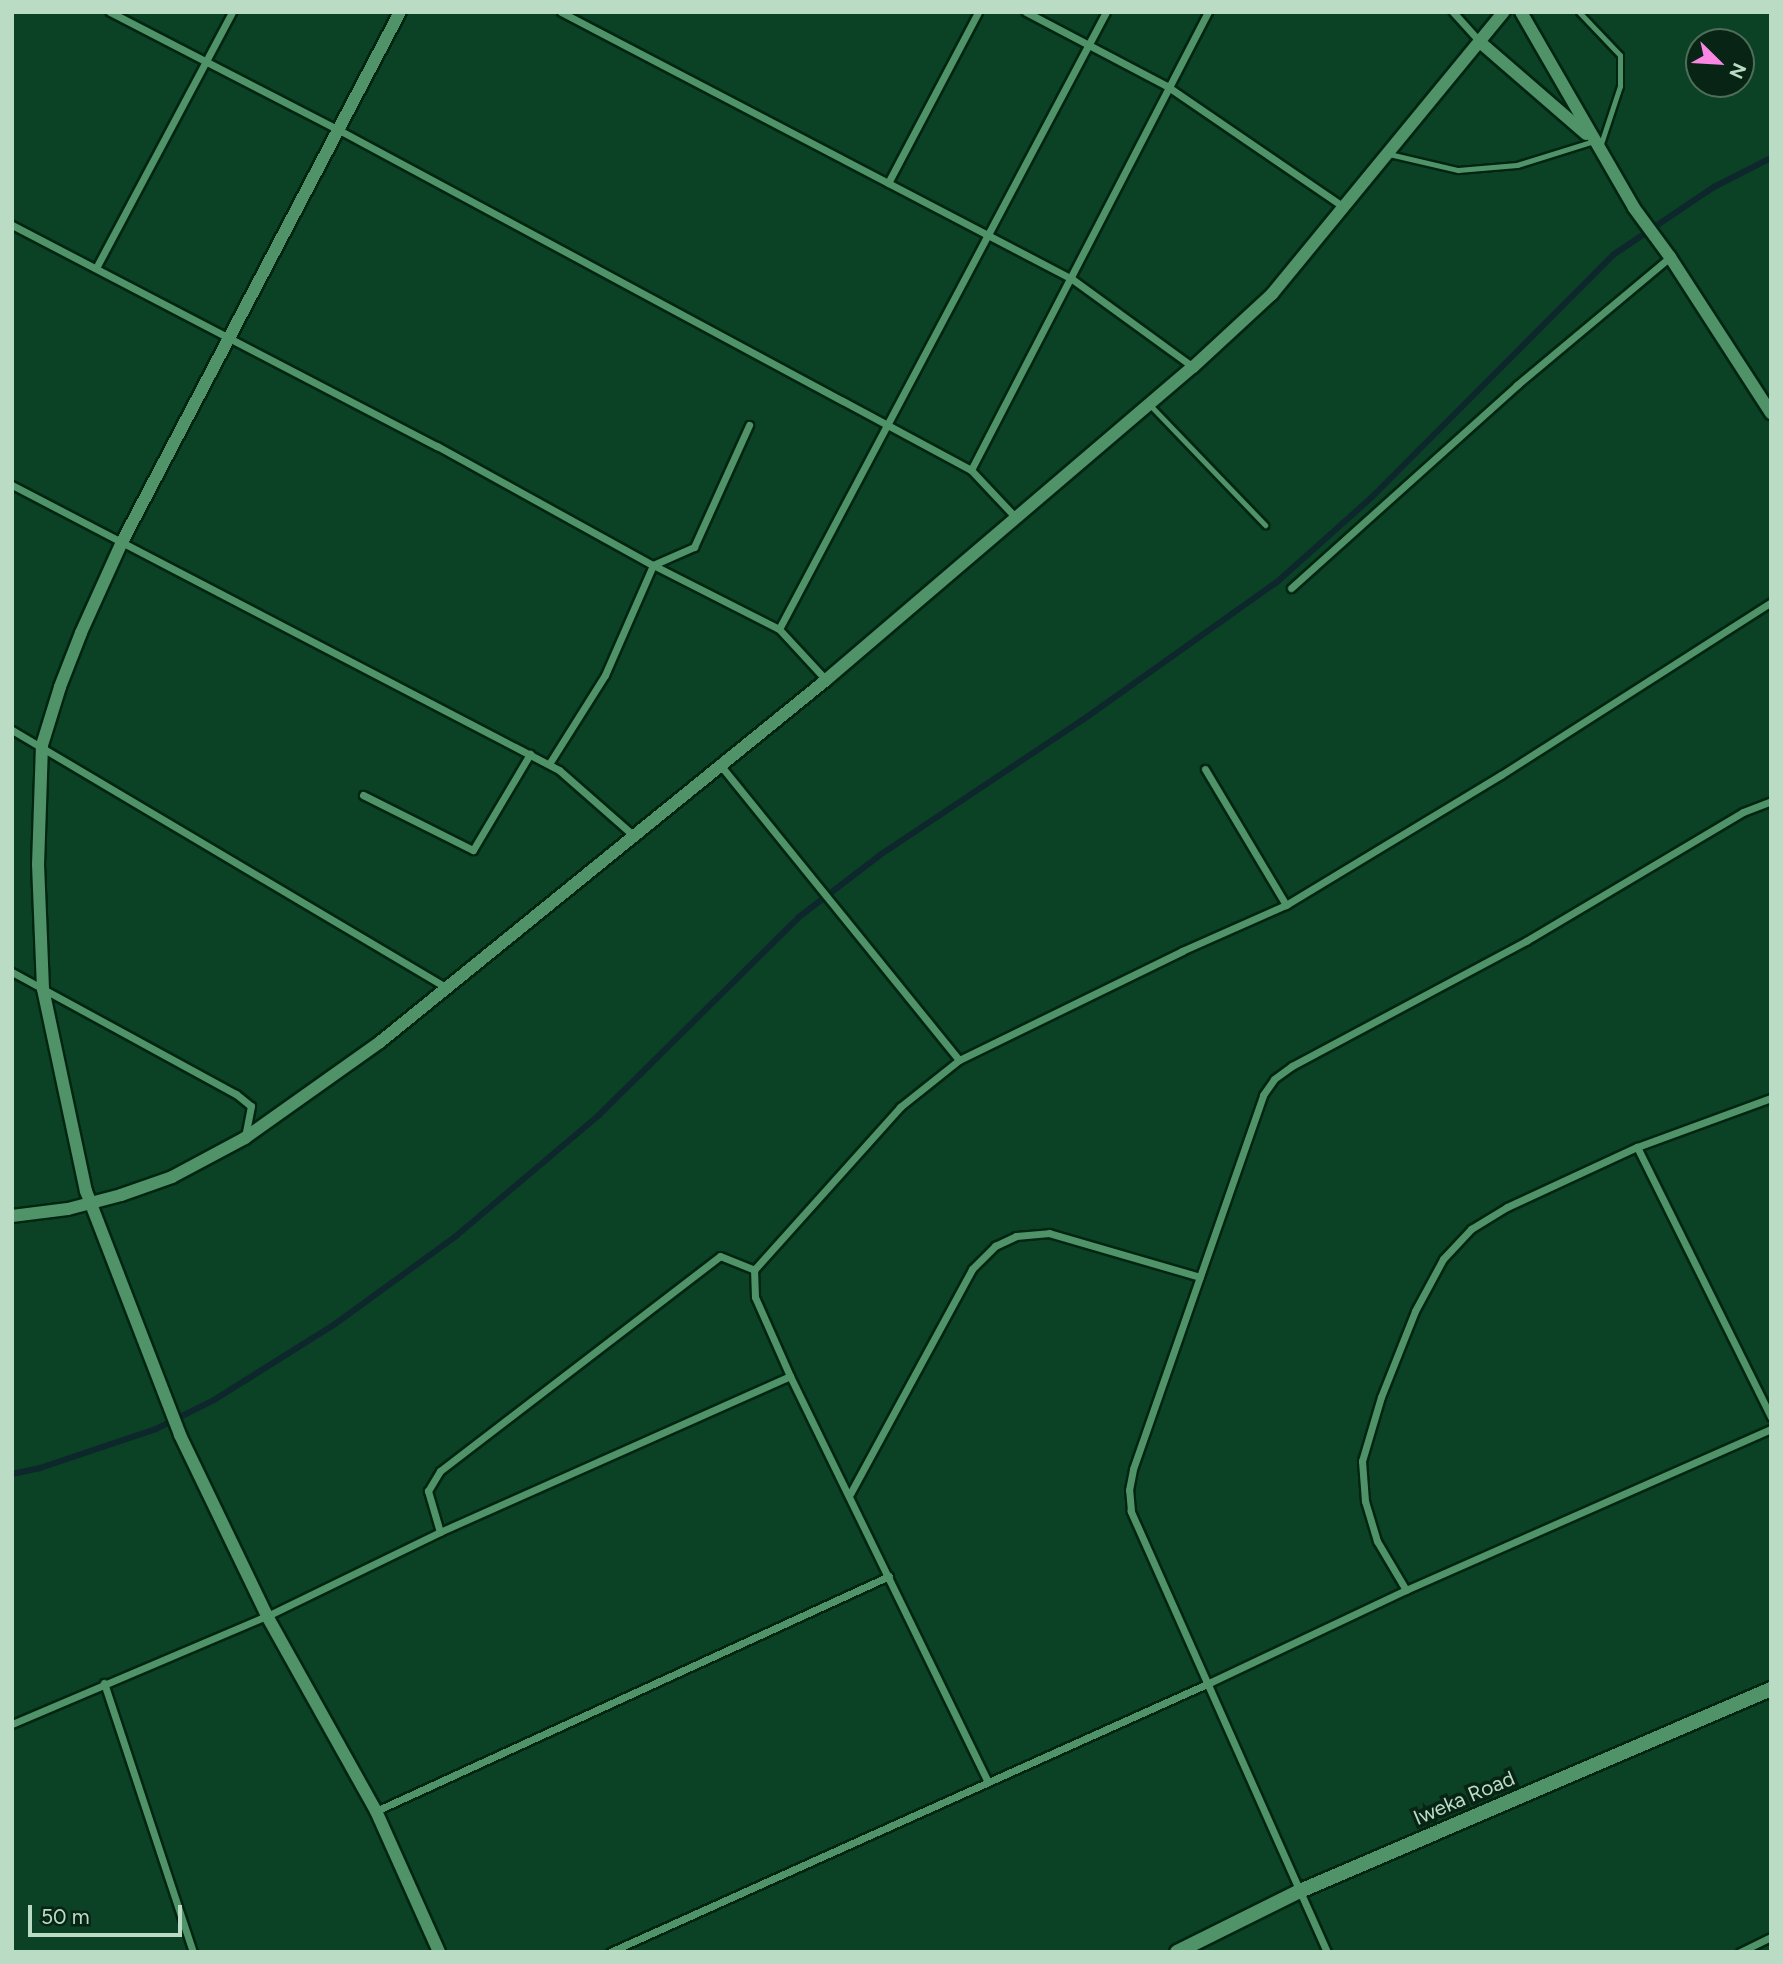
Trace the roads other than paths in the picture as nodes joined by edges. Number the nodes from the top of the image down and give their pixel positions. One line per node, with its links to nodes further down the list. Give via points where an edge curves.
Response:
1 (110, 12): 15 (street)
2 (232, 12): 15 (street)
3 (400, 12): 17 (street)
4 (561, 12): 20 (street)
5 (978, 12): 20 (street)
6 (1026, 12): 14 (street)
7 (1106, 12): 14 (street)
8 (1208, 12): 16 (street)
9 (1453, 12): 13 (street)
10 (1504, 12): 13 (street)
11 (1521, 12): 18 (street)
12 (1579, 12): 18 (lane, via 1620,55 1620,86)
13 (1481, 43): 18 (street); 19 (street)
14 (1089, 45): 16 (street); 23 (street)
15 (206, 62): 17 (street); 25 (street)
16 (1167, 86): 21 (street); 26 (street)
17 (338, 130): 27 (street); 31 (street)
18 (1597, 146): 19 (lane, via 1517,164 1458,170); 24 (street)
19 (1388, 154): 21 (street)
20 (888, 183): 23 (street)
21 (1344, 207): 28 (street, via 1272,293)
22 (12, 225): 25 (street)
23 (989, 236): 26 (street); 31 (street)
24 (1666, 252): 30 (street); 39 (street)
25 (96, 268): 27 (street)
26 (1072, 279): 28 (street); 33 (street)
27 (228, 337): 37 (street); 38 (street)
28 (1193, 367): 29 (street)
29 (1149, 404): 35 (street); 36 (lane)
30 (1771, 414)
31 (887, 424): 33 (street); 41 (street)
32 (749, 425): 38 (street, via 694,547)
33 (971, 470): 35 (street)
34 (12, 485): 37 (street)
35 (1016, 518): 42 (street)
36 (1265, 525)
37 (122, 542): 44 (street, via 60,687); 45 (street)
38 (653, 565): 41 (street); 46 (street, via 605,675)
39 (1291, 589)
40 (1771, 602): 52 (street, via 1501,775)
41 (779, 629): 42 (street)
42 (826, 680): 47 (street)
43 (12, 730): 44 (street)
44 (42, 745): 54 (street); 55 (street, via 38,864)
45 (530, 754): 46 (street); 49 (street, via 474,850)
46 (549, 765): 51 (street)
47 (721, 766): 51 (street); 56 (street)
48 (1205, 769): 52 (street)
49 (363, 795)
50 (1771, 801): 63 (street, via 1743,812 1526,941 1292,1066 1274,1080 1263,1095)
51 (634, 836): 54 (street)
52 (1286, 905): 56 (street)
53 (12, 972): 55 (street)
54 (447, 988): 58 (street)
55 (43, 989): 58 (street, via 236,1094 251,1106); 60 (street)
56 (959, 1060): 62 (street, via 900,1107)
57 (1771, 1098): 59 (street)
58 (245, 1138): 60 (street, via 172,1177)
59 (1637, 1147): 65 (street); 70 (street, via 1507,1207 1471,1229 1443,1259 1415,1311 1362,1461 1377,1541)
60 (92, 1203): 61 (street); 71 (street, via 168,1407)
61 (12, 1216)
62 (754, 1270): 64 (street, via 755,1297); 68 (street, via 720,1256 440,1471 428,1491)
63 (1200, 1277): 67 (street, via 1049,1233 1016,1236 995,1247 972,1269); 73 (street, via 1129,1490 1131,1511)
64 (790, 1376): 67 (street); 68 (street)
65 (1771, 1417)
66 (1771, 1429): 70 (street)
67 (850, 1494): 69 (street)
68 (440, 1532): 71 (street)
69 (889, 1576): 76 (street); 77 (street)
70 (1406, 1590): 73 (street)
71 (267, 1616): 72 (street); 77 (street)
72 (104, 1683): 75 (street); 80 (street)
73 (1209, 1683): 76 (street); 78 (street)
74 (1771, 1689): 78 (main road, Iweka Road)
75 (12, 1724)
76 (987, 1780): 82 (street)
77 (376, 1811): 81 (street)
78 (1300, 1891): 83 (main road, Iweka Road); 84 (street)
79 (1771, 1937): 85 (street)
80 (193, 1952)
81 (439, 1952)
82 (610, 1952)
83 (1177, 1952)
84 (1327, 1952)
85 (1740, 1952)

